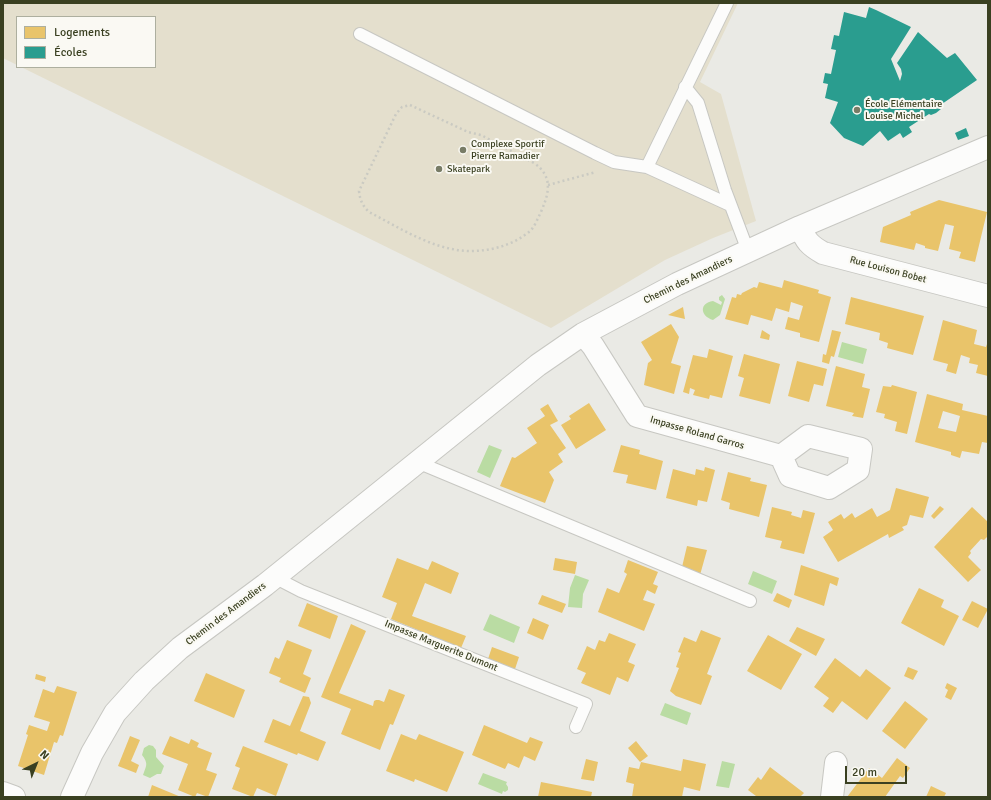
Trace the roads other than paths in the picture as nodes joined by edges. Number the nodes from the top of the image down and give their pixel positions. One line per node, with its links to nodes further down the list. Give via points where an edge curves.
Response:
1 (727, 3): 3 (lane)
2 (360, 34): 5 (lane, via 614,162)
3 (685, 87): 5 (lane); 6 (lane, via 698,103)
4 (988, 147): 7 (street, Chemin des Amandiers)
5 (647, 167): 6 (lane)
6 (730, 205): 8 (lane)
7 (800, 227): 8 (street, Chemin des Amandiers); 9 (street, Rue Louison Bobet, via 805,240 823,253)
8 (748, 251): 10 (street, Chemin des Amandiers, via 677,284)
9 (988, 296)
10 (583, 334): 11 (street, Impasse Roland Garros, via 637,416); 12 (street, Chemin des Amandiers, via 538,365)
11 (782, 456)
12 (417, 462): 13 (street, Chemin des Amandiers); 14 (lane)
13 (274, 578): 15 (lane, Impasse Marguerite Dumont, via 300,591 586,704); 19 (street, Chemin des Amandiers, via 180,648 144,681 115,713 92,752)
14 (750, 601)
15 (576, 727)
16 (836, 763): 20 (street)
17 (3, 793): 18 (street)
18 (14, 797)
19 (72, 797)
20 (832, 797)

